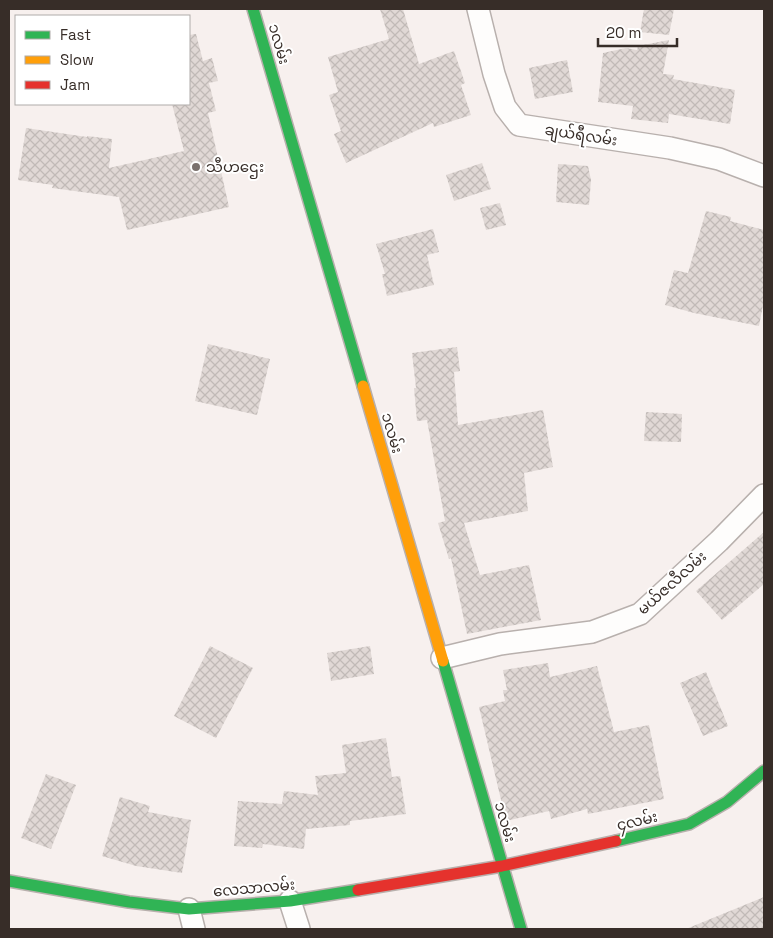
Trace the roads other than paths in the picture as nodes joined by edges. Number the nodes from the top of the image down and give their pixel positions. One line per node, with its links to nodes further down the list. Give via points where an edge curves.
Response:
1 (253, 9): 5 (street, ၁လမ်း)
2 (478, 9): 3 (street, ချယ်ရီလမ်း, via 505,107 518,125 670,148 719,159)
3 (764, 176)
4 (764, 495): 5 (street, မယ်ဇလီလမ်း, via 640,614 592,632 500,644)
5 (442, 658): 7 (street, ၁လမ်း)
6 (764, 771): 7 (street, ၄လမ်း, via 727,802 689,824)
7 (502, 866): 9 (street, လေသာလမ်း); 13 (street, ၁လမ်း)
8 (9, 881): 10 (street, လေသာလမ်း)
9 (290, 901): 10 (street, လေသာလမ်း); 12 (street)
10 (189, 909): 11 (street)
11 (194, 929)
12 (299, 929)
13 (520, 929)

